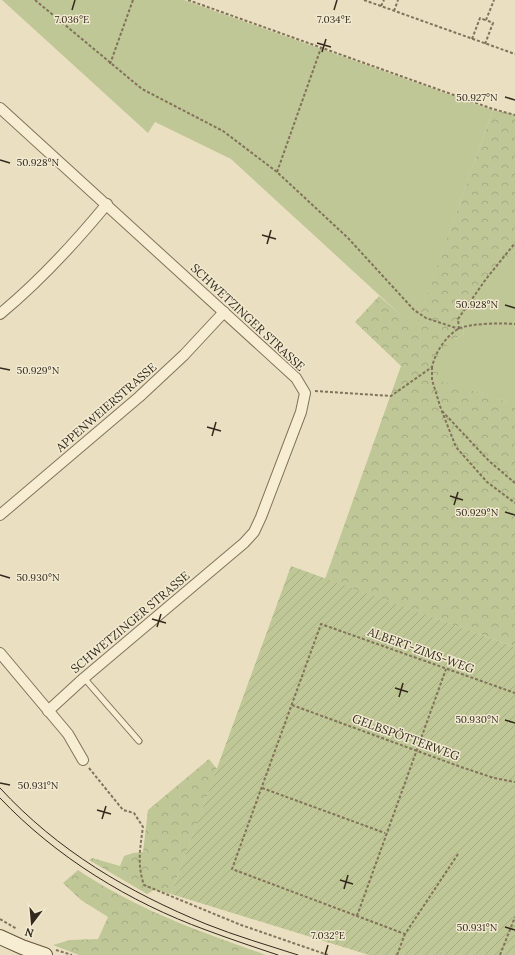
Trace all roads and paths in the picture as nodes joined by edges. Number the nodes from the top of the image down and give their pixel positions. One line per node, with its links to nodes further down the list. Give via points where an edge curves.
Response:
1 (35, 0): 17 (path)
2 (133, 0): 17 (path)
3 (188, 0): 11 (path)
4 (364, 0): 8 (path)
5 (384, 0): 8 (path)
6 (398, 0): 9 (path)
7 (494, 0): 14 (path, via 486,20 493,23)
8 (381, 6): 9 (path)
9 (394, 11): 13 (path)
10 (231, 12): 11 (path)
11 (230, 15): 15 (path)
12 (485, 20): 13 (path, via 480,18)
13 (472, 39): 14 (path)
14 (485, 44): 16 (path)
15 (323, 47): 19 (path); 22 (path)
16 (515, 54)
17 (110, 64): 22 (path, via 142,89 223,131)
18 (413, 76): 19 (path)
19 (412, 80): 21 (path)
20 (0, 108): 23 (street, SCHWETZINGER STRASSE)
21 (515, 115)
22 (276, 172): 28 (path, via 348,238 414,310 426,318)
23 (107, 204): 25 (street, SCHWETZINGER STRASSE); 26 (street, via 37,281)
24 (515, 243): 28 (path, via 458,319)
25 (224, 312): 30 (street, SCHWETZINGER STRASSE, via 296,378); 34 (street, APPENWEIERSTRASSE, via 140,397)
26 (0, 314)
27 (515, 324): 28 (path)
28 (459, 329): 29 (path, via 435,353)
29 (432, 367): 30 (path, via 391,396 317,391); 31 (path, via 432,380)
30 (305, 393): 37 (street, SCHWETZINGER STRASSE, via 301,412 254,532)
31 (441, 409): 32 (path, via 489,461); 33 (path, via 456,447 463,457 487,482)
32 (515, 484)
33 (515, 504)
34 (0, 516)
35 (0, 653): 40 (street)
36 (446, 669): 38 (path, ALBERT-ZIMS-WEG); 39 (path, ALBERT-ZIMS-WEG, via 321,624); 42 (path)
37 (84, 678): 40 (street, SCHWETZINGER STRASSE); 41 (lane)
38 (515, 694)
39 (292, 705): 42 (path, GELBSPÖTTERWEG); 45 (path)
40 (48, 711): 43 (street, via 68,734)
41 (139, 741)
42 (416, 750): 44 (path, GELBSPÖTTERWEG, via 494,778); 46 (path)
43 (83, 760): 54 (path, via 123,810 134,813 144,827 139,856 144,885 241,925)
44 (515, 782)
45 (262, 788): 46 (path); 48 (path, via 232,869)
46 (385, 833): 48 (path)
47 (458, 854): 50 (path)
48 (357, 916): 50 (path)
49 (515, 917): 56 (path)
50 (405, 934): 55 (path)
51 (0, 938): 52 (main road); 53 (main road)
52 (22, 955)
53 (45, 955)
54 (328, 955)
55 (397, 955)
56 (500, 955)

